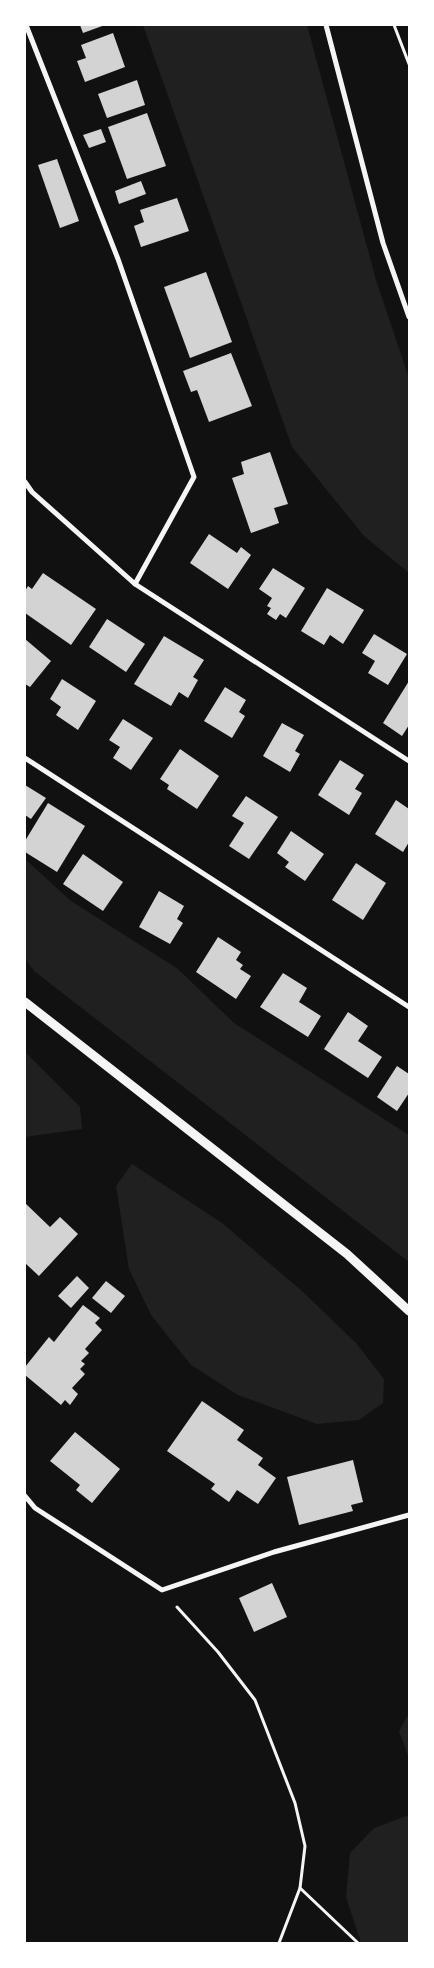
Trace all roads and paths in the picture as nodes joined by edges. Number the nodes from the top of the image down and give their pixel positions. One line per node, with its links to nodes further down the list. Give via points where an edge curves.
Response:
1 (26, 25): 7 (street, via 118,260 194,477)
2 (326, 25): 5 (street, via 383,243)
3 (394, 25): 4 (path)
4 (409, 64)
5 (409, 317)
6 (25, 482): 7 (street, via 32,492)
7 (135, 584): 9 (street)
8 (25, 758): 11 (street)
9 (409, 761)
10 (25, 1002): 12 (street, via 339,1248)
11 (409, 1007)
12 (409, 1311)
13 (25, 1496): 15 (street, via 35,1508)
14 (409, 1515): 15 (street, via 274,1552)
15 (162, 1590): 16 (path, via 218,1652 254,1700 296,1803 305,1846)
16 (300, 1888): 17 (path); 18 (path)
17 (279, 1943)
18 (358, 1943)

